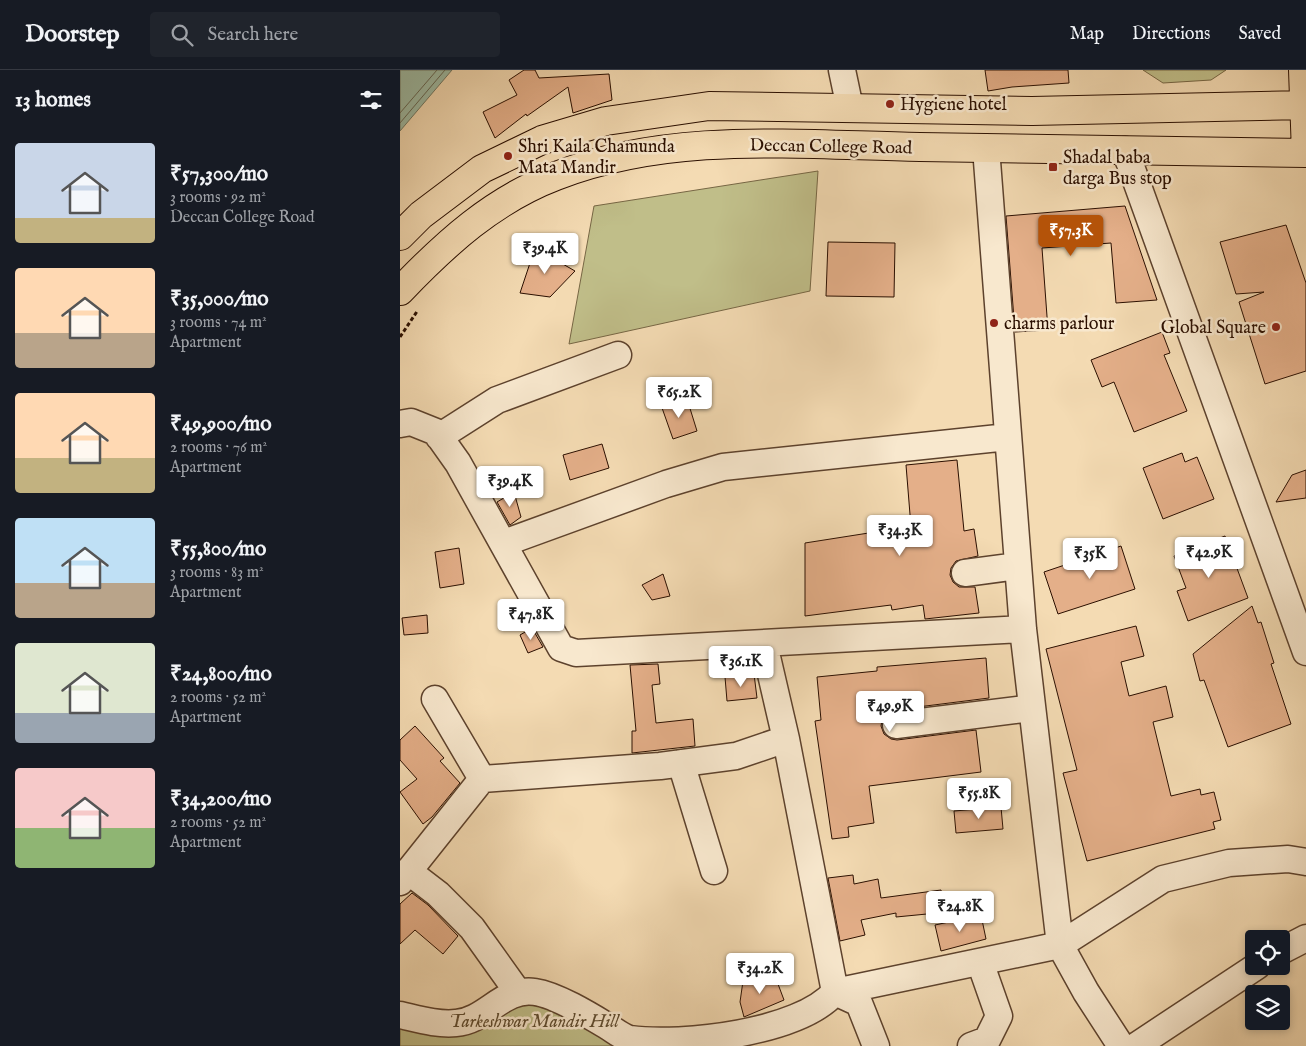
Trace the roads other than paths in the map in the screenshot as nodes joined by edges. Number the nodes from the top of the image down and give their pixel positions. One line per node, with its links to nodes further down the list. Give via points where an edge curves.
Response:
1 (842, 70): 4 (street)
2 (1303, 70): 3 (main road)
3 (1305, 105): 4 (main road, via 1032,111); 7 (main road)
4 (850, 108): 8 (main road, via 709,106 606,121 542,140 482,169 421,215)
5 (986, 148): 6 (main road, Deccan College Road); 9 (main road, Deccan College Road, via 713,144 615,158 556,176 501,203 445,245); 13 (street)
6 (1125, 150): 7 (main road, Deccan College Road); 19 (street)
7 (1306, 153)
8 (400, 236)
9 (410, 299)
10 (618, 355): 12 (street, via 497,400)
11 (400, 424): 12 (street, via 411,422 436,432)
12 (439, 437): 14 (street, via 458,463)
13 (1008, 437): 14 (street, via 723,467 666,484); 15 (street)
14 (504, 543): 18 (street, via 561,648 576,652)
15 (1018, 566): 16 (street); 17 (street)
16 (965, 572)
17 (1023, 629): 18 (street); 21 (street)
18 (764, 644): 23 (street)
19 (1306, 652)
20 (435, 699): 25 (street)
21 (1032, 708): 22 (street); 30 (street)
22 (896, 726)
23 (786, 739): 24 (street, via 736,756); 35 (street)
24 (682, 763): 25 (street); 27 (street)
25 (482, 780): 28 (street)
26 (1306, 862): 30 (street, via 1288,859 1229,863 1163,879)
27 (714, 871)
28 (404, 876): 34 (street, via 438,894 472,928)
29 (1306, 938): 31 (street)
30 (1060, 945): 32 (street); 40 (street)
31 (1290, 946)
32 (980, 962): 35 (street); 39 (street, via 999,1016 987,1040)
33 (1245, 975): 41 (street)
34 (517, 992): 36 (street, via 482,1014 457,1024); 37 (street, via 537,992 582,1011)
35 (835, 992): 37 (street, via 826,1002 791,1020 729,1038); 38 (street, via 859,1003)
36 (400, 1015)
37 (630, 1042)
38 (876, 1046)
39 (971, 1046)
40 (1121, 1046)
41 (1136, 1046)

